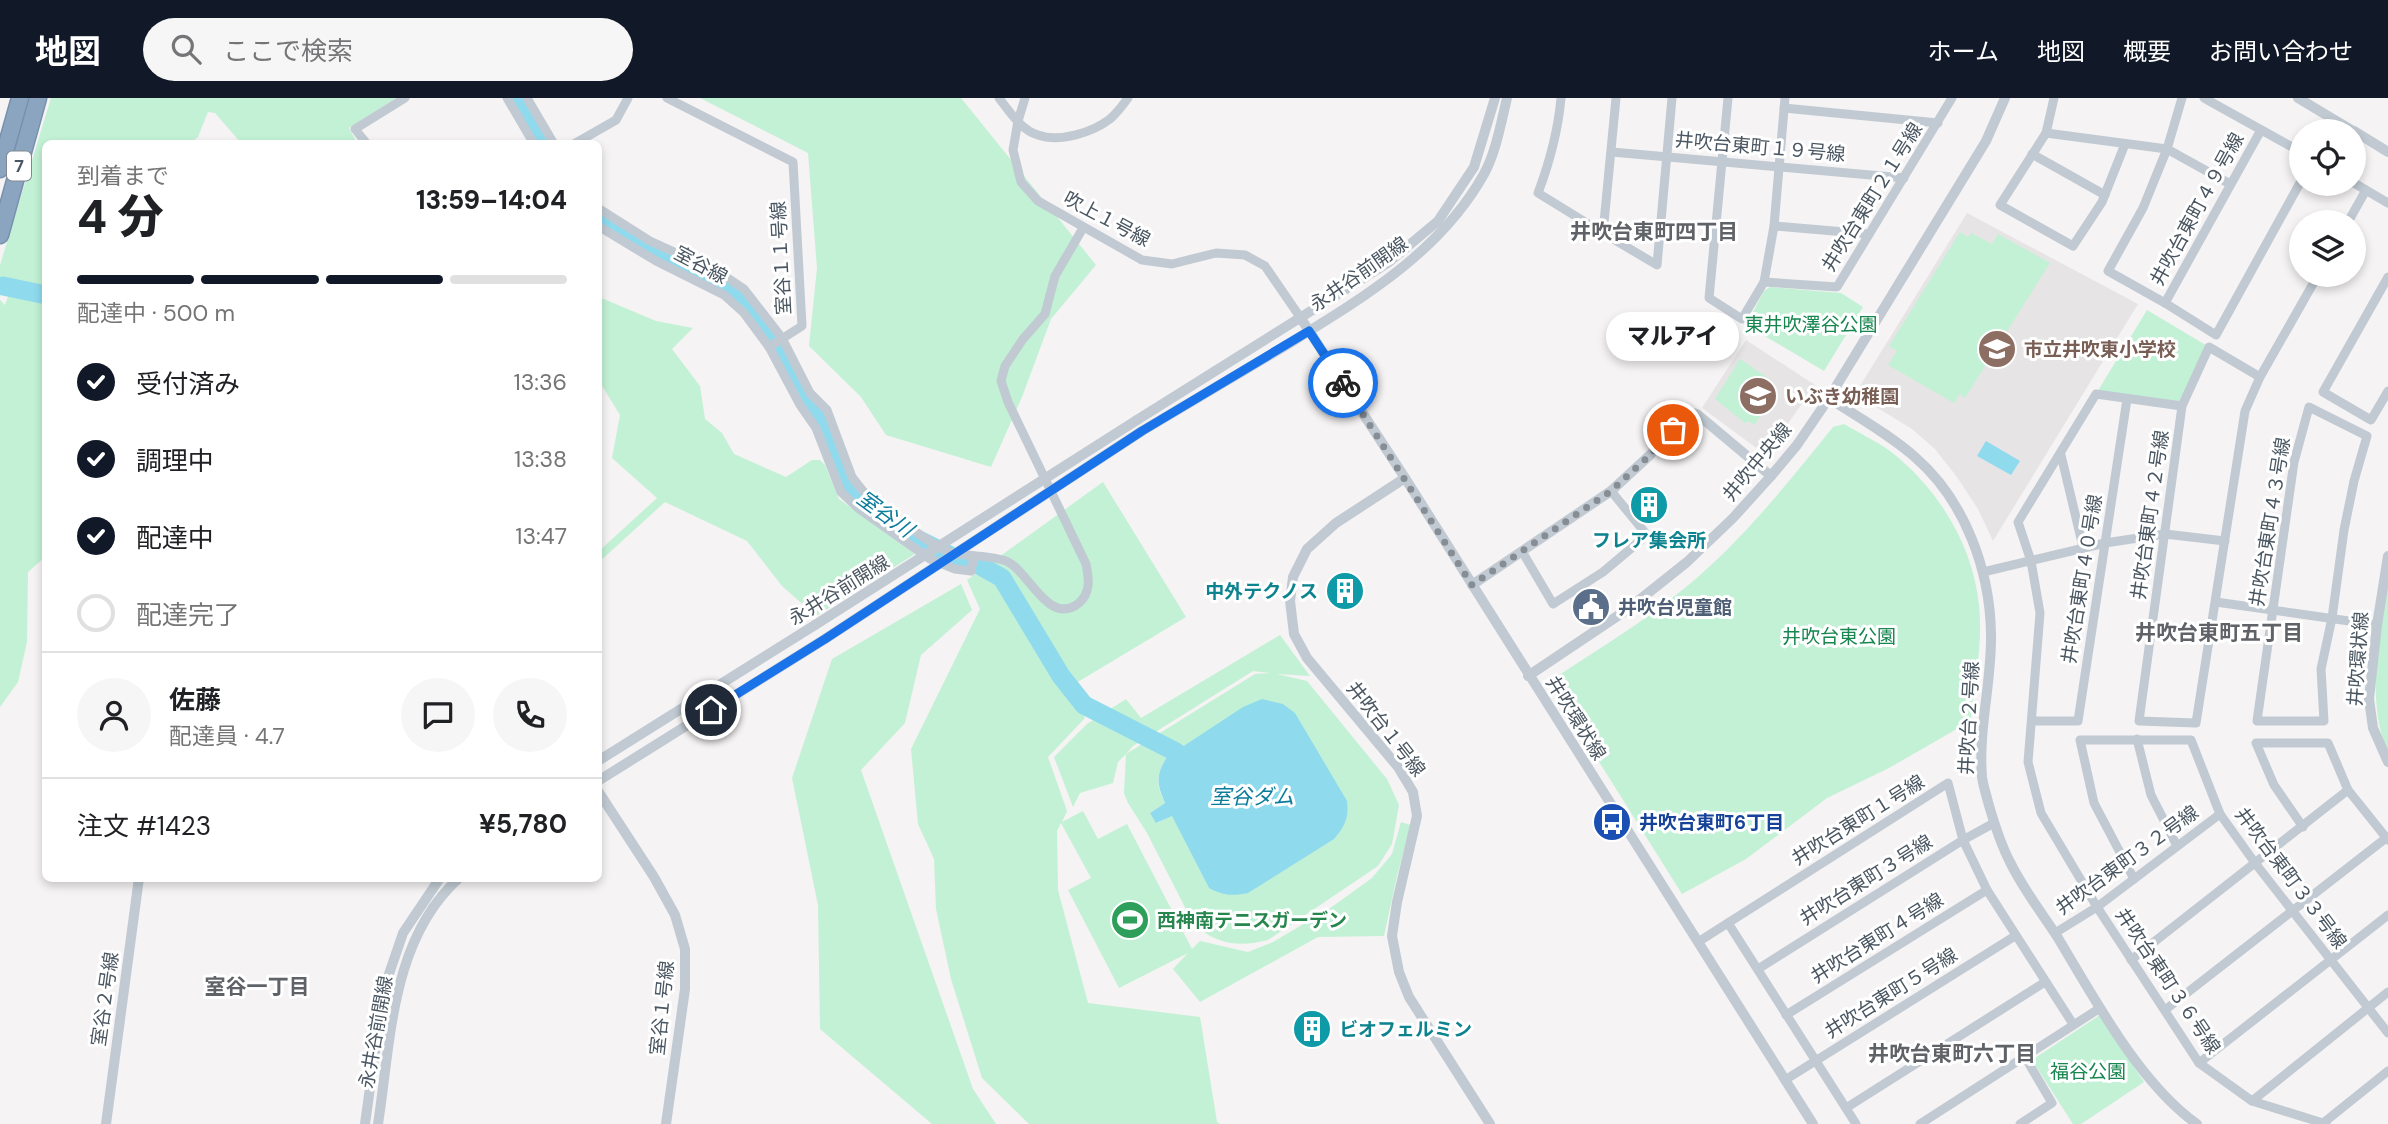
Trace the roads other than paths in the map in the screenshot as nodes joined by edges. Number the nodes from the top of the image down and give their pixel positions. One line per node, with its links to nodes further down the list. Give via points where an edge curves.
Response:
1 (20, 98): 43 (highway, 7)
2 (38, 98): 56 (highway, 7)
3 (405, 98): 30 (street, via 355,129)
4 (508, 98): 31 (street)
5 (527, 98): 32 (street)
6 (628, 98): 33 (street, via 616,120)
7 (667, 98): 63 (street, 室谷１１号線, via 793,162 802,326)
8 (999, 98): 25 (street)
9 (1025, 98): 25 (street, 吹上１号線)
10 (1128, 98): 25 (street, via 1112,118 1091,131 1053,138 1036,135)
11 (1495, 98): 61 (street, 永井谷前開線, via 1474,167 1438,221 1389,262)
12 (1507, 98): 62 (street, 永井谷前開線, via 1485,173 1456,216 1414,259)
13 (1561, 98): 54 (street, via 1552,158 1538,193)
14 (1616, 98): 37 (street)
15 (1672, 98): 40 (street)
16 (1728, 98): 41 (street)
17 (1952, 98): 26 (street, 井吹台東町２１号線)
18 (2005, 98): 67 (street, 井吹中央線, via 1986,141)
19 (2054, 98): 28 (street)
20 (2182, 98): 36 (street, 井吹台東町４９号線)
21 (2204, 98): 27 (street)
22 (2298, 98): 24 (street)
23 (1784, 103): 26 (street); 42 (street)
24 (2334, 119)
25 (1018, 121): 53 (street, 吹上１号線, via 1013,150 1021,182 1038,201)
26 (1938, 123): 44 (street, 井吹台東町２１号線)
27 (2261, 130): 35 (street); 45 (street, 井吹台東町４９号線)
28 (2046, 133): 34 (street); 39 (street)
29 (2366, 138): 38 (street)
30 (364, 140)
31 (532, 140)
32 (552, 140)
33 (581, 140)
34 (2125, 144): 36 (street); 47 (street)
35 (2289, 145)
36 (2167, 149): 45 (street); 60 (street, 井吹台東町４９号線, via 2143,208 2108,271)
37 (1612, 152): 40 (street, 井吹台東町１９号線); 54 (street)
38 (2388, 152)
39 (2032, 153): 47 (street); 47 (street, via 2000,205 2073,246)
40 (1667, 157): 41 (street, 井吹台東町１９号線); 54 (street, via 1657,265)
41 (1722, 163): 42 (street, 井吹台東町１９号線); 58 (street, via 1709,298 1742,320)
42 (1779, 167): 44 (street, 井吹台東町１９号線); 51 (street)
43 (0, 169)
44 (1904, 178): 55 (street, 井吹台東町２１号線)
45 (2230, 184): 60 (street, 井吹台東町４９号線)
46 (2366, 190): 49 (street)
47 (2105, 195)
48 (2293, 196): 60 (street, via 2216,335)
49 (2388, 203)
50 (602, 211): 63 (street, 室谷１１号線, via 744,289)
51 (1774, 226): 55 (street); 58 (street)
52 (602, 228): 64 (street, 室谷線, via 724,295 744,313)
53 (1083, 228): 61 (street, 吹上１号線, via 1142,260 1172,264 1216,253 1245,255 1265,266); 80 (street, via 1055,276 1045,314 1023,338 1001,381 1086,564 1090,580 1085,597 1061,609 1048,603 1009,562)
54 (1603, 233)
55 (1869, 234): 58 (street, 井吹台東町２１号線, via 1837,287)
56 (0, 235)
57 (2388, 277): 66 (street, via 2323,392 2371,420)
58 (1764, 282)
59 (2311, 287): 65 (street, 井吹台東町４２号線)
60 (2165, 303)
61 (1300, 317): 62 (street, 井吹環状線); 70 (street, 永井谷前開線)
62 (1309, 331): 70 (street, 永井谷前開線); 73 (street, 井吹環状線)
63 (782, 338): 64 (street); 80 (street, via 810,393 827,410 852,477 863,491 950,551)
64 (768, 347): 80 (street, 室谷線, via 816,428 841,492 930,559 971,570)
65 (2260, 377): 69 (street, 井吹台東町４２号線, via 2208,347); 76 (street, 井吹台東町４２号線, via 2245,411)
66 (2388, 391)
67 (1829, 398): 72 (street, 井吹中央線); 83 (street, 井吹台２号線, via 1916,457 1943,486 1968,528)
68 (2127, 399): 69 (street); 71 (street, via 2096,394); 77 (street, 井吹台東町４０号線)
69 (2182, 406): 75 (street, 井吹台東町４２号線)
70 (1140, 426): 92 (street, 永井谷前開線, bridge); 94 (street, 永井谷前開線, bridge, via 825,639)
71 (2061, 454): 78 (street); 82 (street, 井吹台東町３６号線, via 2018,522)
72 (1771, 476): 74 (street, via 1689,412); 89 (street, 井吹中央線, via 1687,562 1628,609)
73 (1405, 478): 84 (street, 井吹環状線); 138 (street, 井吹台１号線, via 1307,548 1293,577 1294,634 1307,658 1398,767 1413,792 1416,816 1392,936 1399,972 1409,998)
74 (1611, 491): 79 (street); 79 (street, via 1647,535 1603,572 1553,604)
75 (2165, 534): 76 (street); 77 (street); 85 (street, 井吹台東町４２号線, via 2139,721 2196,723)
76 (2225, 541): 85 (street, 井吹台東町４２号線)
77 (2105, 542): 78 (street); 90 (street, 井吹台東町４０号線, via 2078,721)
78 (2083, 547): 82 (street)
79 (1523, 553): 84 (street)
80 (974, 556)
81 (2388, 556): 88 (street, 井吹環状線)
82 (2031, 561): 83 (street); 90 (street, 井吹台東町３６号線, via 2040,613)
83 (1983, 572): 98 (street, 井吹台２号線, via 1991,634 1982,778)
84 (1472, 585): 89 (street, 井吹環状線)
85 (2216, 601): 86 (street)
86 (2273, 610): 87 (street); 87 (street, 井吹台東町４３号線, via 2257,721 2323,721 2321,669); 87 (street, 井吹台東町４３号線, via 2294,462 2309,407 2367,436 2344,530)
87 (2332, 618): 88 (street)
88 (2377, 625): 93 (street, 井吹環状線, via 2369,699 2373,728)
89 (1528, 676): 115 (street, 井吹環状線)
90 (2033, 721): 109 (street, 井吹台東町３６号線, via 2028,762 2040,813)
91 (2137, 739): 97 (street, 井吹台東町３３号線, via 2191,740); 102 (street, via 2151,794); 104 (street, 井吹台東町３３号線, via 2080,740 2094,803)
92 (602, 759)
93 (2388, 762)
94 (602, 778)
95 (2348, 790): 99 (street); 99 (street, via 2328,743 2256,743 2274,785); 100 (street)
96 (602, 798): 137 (street, 室谷１号線, via 675,915 685,949 685,989)
97 (2220, 814): 102 (street, 井吹台東町３２号線); 103 (street, 井吹台東町３３号線)
98 (1994, 823): 101 (street, 井吹台東町３号線); 113 (street, 井吹台２号線, via 2010,863)
99 (2303, 827): 103 (street)
100 (2387, 839): 110 (street)
101 (1962, 840): 108 (street, 井吹台東町１号線); 112 (street, 井吹台東町１号線, via 1948,783); 118 (street, 井吹台東町３号線)
102 (2177, 846): 104 (street, 井吹台東町３２号線)
103 (2255, 863): 110 (street, 井吹台東町３３号線); 117 (street)
104 (2134, 879): 109 (street, 井吹台東町３２号線)
105 (138, 882): 134 (street, 室谷２号線)
106 (437, 882): 135 (street, 永井谷前開線, via 403,933 389,974)
107 (455, 882): 136 (street, 永井谷前開線, via 416,936 398,989)
108 (1987, 890): 114 (street, 井吹台東町１号線); 124 (street, 井吹台東町４号線)
109 (2097, 907): 113 (street, 井吹台東町３２号線); 117 (street, 井吹台東町３６号線)
110 (2293, 910): 116 (street, 井吹台東町３３号線); 123 (street)
111 (2388, 915): 116 (street)
112 (1728, 923): 115 (street, 井吹台東町１号線); 118 (street)
113 (2055, 933): 122 (street, 井吹台２号線)
114 (2015, 936): 119 (street, 井吹台東町１号線); 128 (street, 井吹台東町５号線)
115 (1698, 943): 131 (street, 井吹環状線)
116 (2331, 959): 121 (street, 井吹台東町３３号線); 129 (street)
117 (2131, 960): 123 (street, 井吹台東町３６号線)
118 (1758, 969): 124 (street)
119 (2045, 982): 125 (street, 井吹台東町１号線); 133 (street)
120 (2388, 992): 121 (street)
121 (2368, 1007): 126 (street, 井吹台東町３３号線); 132 (street)
122 (2100, 1008): 125 (street); 143 (street, 井吹台２号線, via 2150,1081)
123 (2165, 1010): 129 (street, 井吹台東町３６号線)
124 (1786, 1015): 128 (street)
125 (2073, 1024): 127 (street)
126 (2388, 1033)
127 (2025, 1057): 141 (street); 142 (street, via 2052,1103)
128 (1815, 1061): 131 (street, 井吹台東町５号線); 133 (street)
129 (2199, 1063): 132 (street, 井吹台東町３６号線)
130 (2388, 1071): 144 (street)
131 (1785, 1080): 139 (street, 井吹環状線)
132 (2252, 1101): 144 (street, 井吹台東町３６号線)
133 (1846, 1108): 140 (street)
134 (106, 1124)
135 (365, 1124)
136 (378, 1124)
137 (666, 1124)
138 (1490, 1124)
139 (1812, 1124)
140 (1856, 1124)
141 (1920, 1124)
142 (2020, 1124)
143 (2197, 1124)
144 (2324, 1124)

